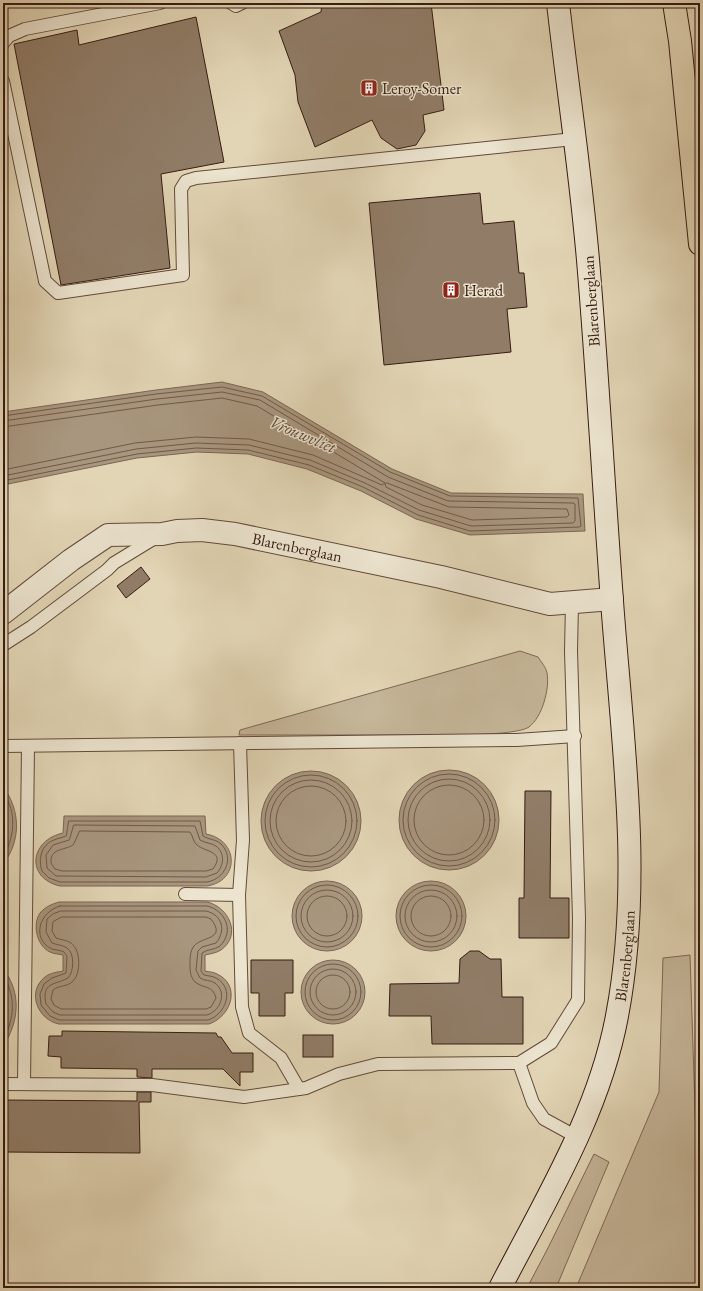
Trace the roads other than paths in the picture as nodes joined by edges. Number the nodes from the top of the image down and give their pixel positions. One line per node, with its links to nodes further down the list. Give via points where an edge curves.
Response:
1 (160, 3): 6 (lane, via 25,29 9,36)
2 (231, 3): 3 (lane, via 236,6)
3 (242, 3)
4 (558, 3): 8 (street, Blarenberglaan)
5 (674, 3): 9 (highway)
6 (3, 43)
7 (3, 82): 8 (lane, via 45,282 58,293 183,275 182,189 186,181 196,178)
8 (574, 139): 11 (street, Blarenberglaan, via 589,268)
9 (700, 244)
10 (162, 534): 12 (street, Blarenberglaan, via 183,530 219,531 441,577 550,604); 13 (street, Blarenberglaan, via 108,535 70,560); 14 (lane, via 114,563 31,627)
11 (612, 600): 12 (street, Blarenberglaan); 25 (street, Blarenberglaan, via 628,818 630,918 617,1018 600,1083)
12 (572, 603): 15 (lane, via 571,651)
13 (3, 613)
14 (3, 645)
15 (575, 736): 16 (lane, via 517,740); 21 (lane, via 578,1000 550,1043)
16 (240, 743): 18 (lane); 20 (lane, via 243,840)
17 (3, 746): 18 (lane)
18 (28, 746): 23 (lane)
19 (185, 894): 20 (lane)
20 (239, 895): 24 (lane, via 242,1006 249,1034 281,1058)
21 (519, 1063): 24 (lane, via 378,1064 339,1074); 25 (lane, via 533,1103 544,1119)
22 (3, 1084): 23 (lane)
23 (24, 1084): 24 (lane, via 152,1085 244,1097)
24 (299, 1089)
25 (577, 1136): 26 (street, Blarenberglaan)
26 (500, 1288)

